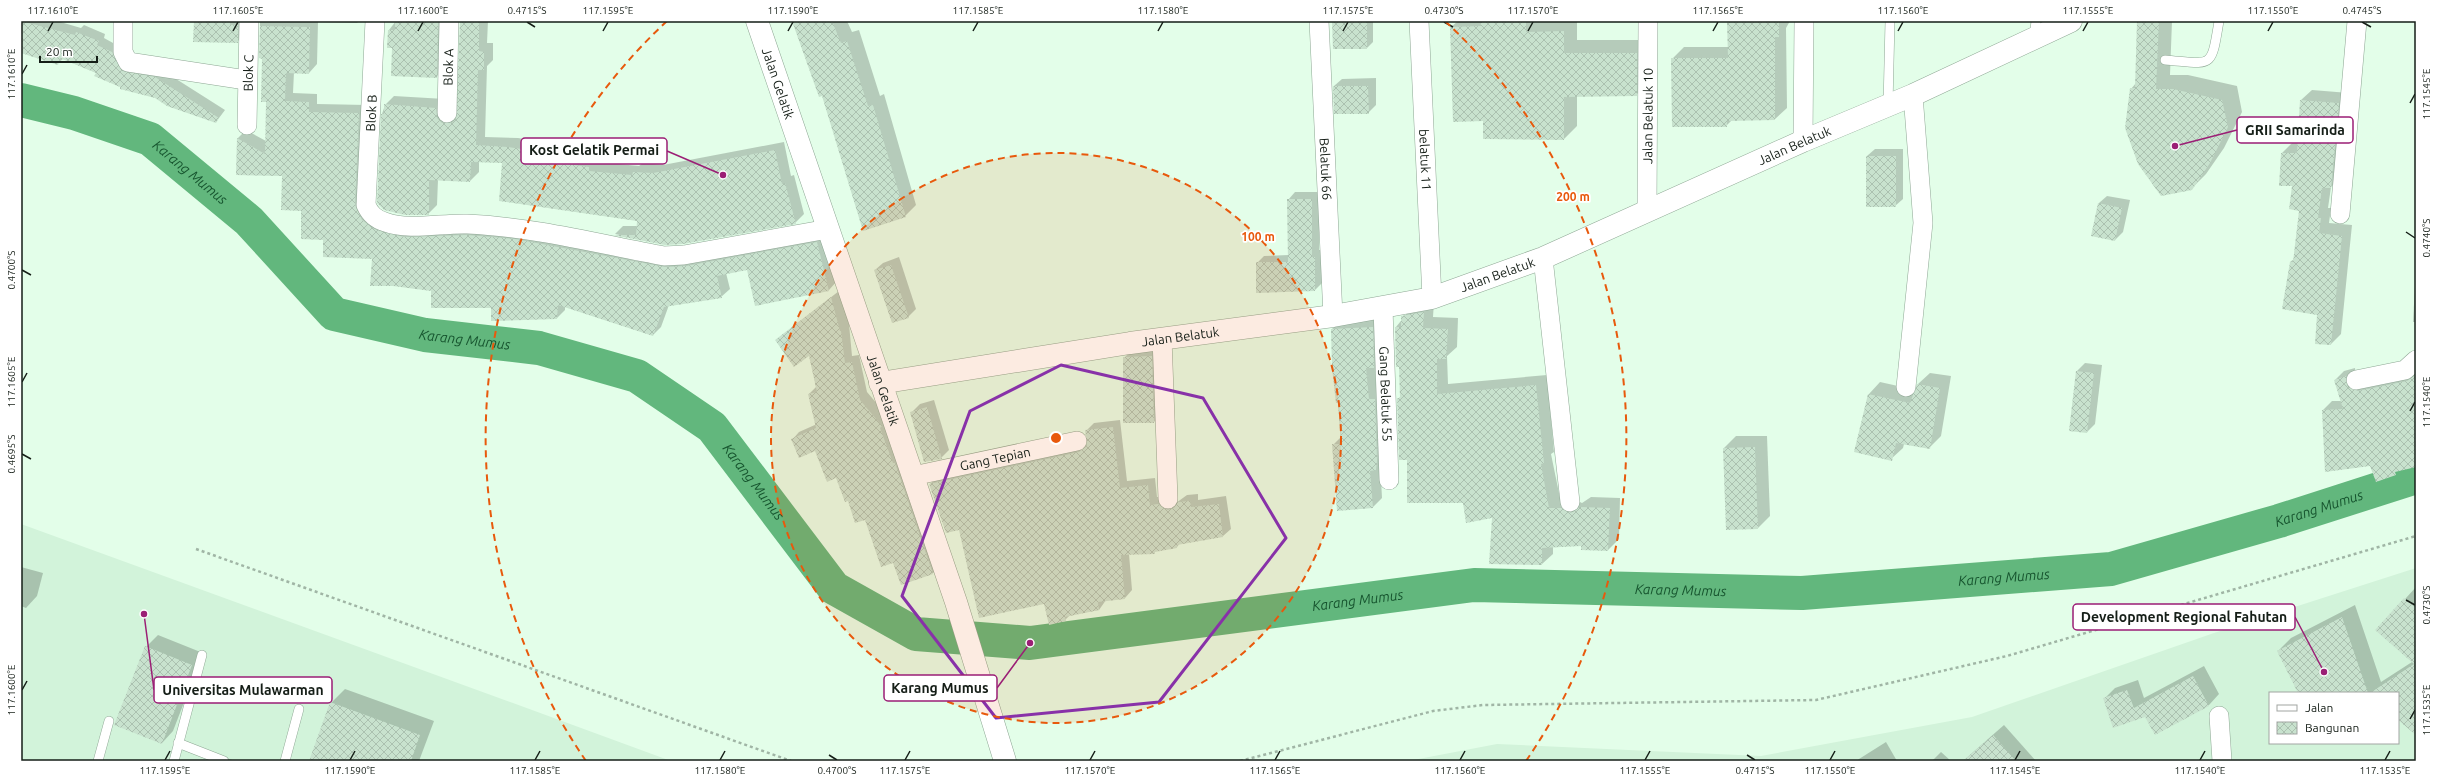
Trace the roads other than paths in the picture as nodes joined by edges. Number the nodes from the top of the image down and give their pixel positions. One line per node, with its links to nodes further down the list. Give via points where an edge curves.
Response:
1 (122, 21): 16 (street, via 123,52 128,62)
2 (249, 21): 16 (street, Blok C)
3 (375, 21): 24 (street, Blok B, via 366,205 370,214 386,223 466,224 530,230 664,256 684,255)
4 (449, 21): 19 (street, Blok A)
5 (757, 21): 24 (street, Jalan Gelatik)
6 (1319, 21): 28 (street, Belatuk 66)
7 (1419, 21): 26 (street, belatuk 11)
8 (1648, 21): 22 (street, Jalan Belatuk 10)
9 (1804, 21): 21 (street)
10 (1890, 21): 18 (lane)
11 (2071, 21): 14 (street, Jalan Belatuk)
12 (2219, 21): 15 (lane, via 2210,60 2203,64)
13 (2357, 21): 23 (street)
14 (2035, 30): 17 (street, Jalan Belatuk)
15 (2166, 60)
16 (246, 80): 20 (street, Blok C)
17 (1913, 95): 18 (street, Jalan Belatuk); 33 (street, via 1923,223)
18 (1888, 106): 21 (street, Jalan Belatuk)
19 (447, 113)
20 (247, 125)
21 (1804, 141): 22 (street, Jalan Belatuk)
22 (1647, 212): 25 (street, Jalan Belatuk)
23 (2340, 214)
24 (828, 229): 32 (street, Jalan Gelatik)
25 (1543, 258): 26 (street, Jalan Belatuk); 38 (street)
26 (1432, 298): 27 (street, Jalan Belatuk)
27 (1383, 308): 28 (street, Jalan Belatuk); 36 (street, Gang Belatuk 55)
28 (1333, 316): 29 (street, Jalan Belatuk)
29 (1162, 338): 32 (street, Jalan Belatuk); 37 (street)
30 (2416, 360): 31 (street, via 2405,370)
31 (2356, 380)
32 (880, 383): 35 (street, Jalan Gelatik)
33 (1906, 387)
34 (1077, 441): 35 (street, Gang Tepian)
35 (913, 476): 44 (street, Jalan Gelatik, via 956,602)
36 (1389, 480)
37 (1168, 500)
38 (1570, 502)
39 (202, 655): 43 (lane)
40 (299, 709): 48 (lane)
41 (2219, 716): 49 (street)
42 (109, 721): 45 (lane)
43 (178, 743): 46 (lane); 47 (lane)
44 (1005, 760)
45 (98, 761)
46 (174, 761)
47 (224, 761)
48 (285, 761)
49 (2222, 761)

